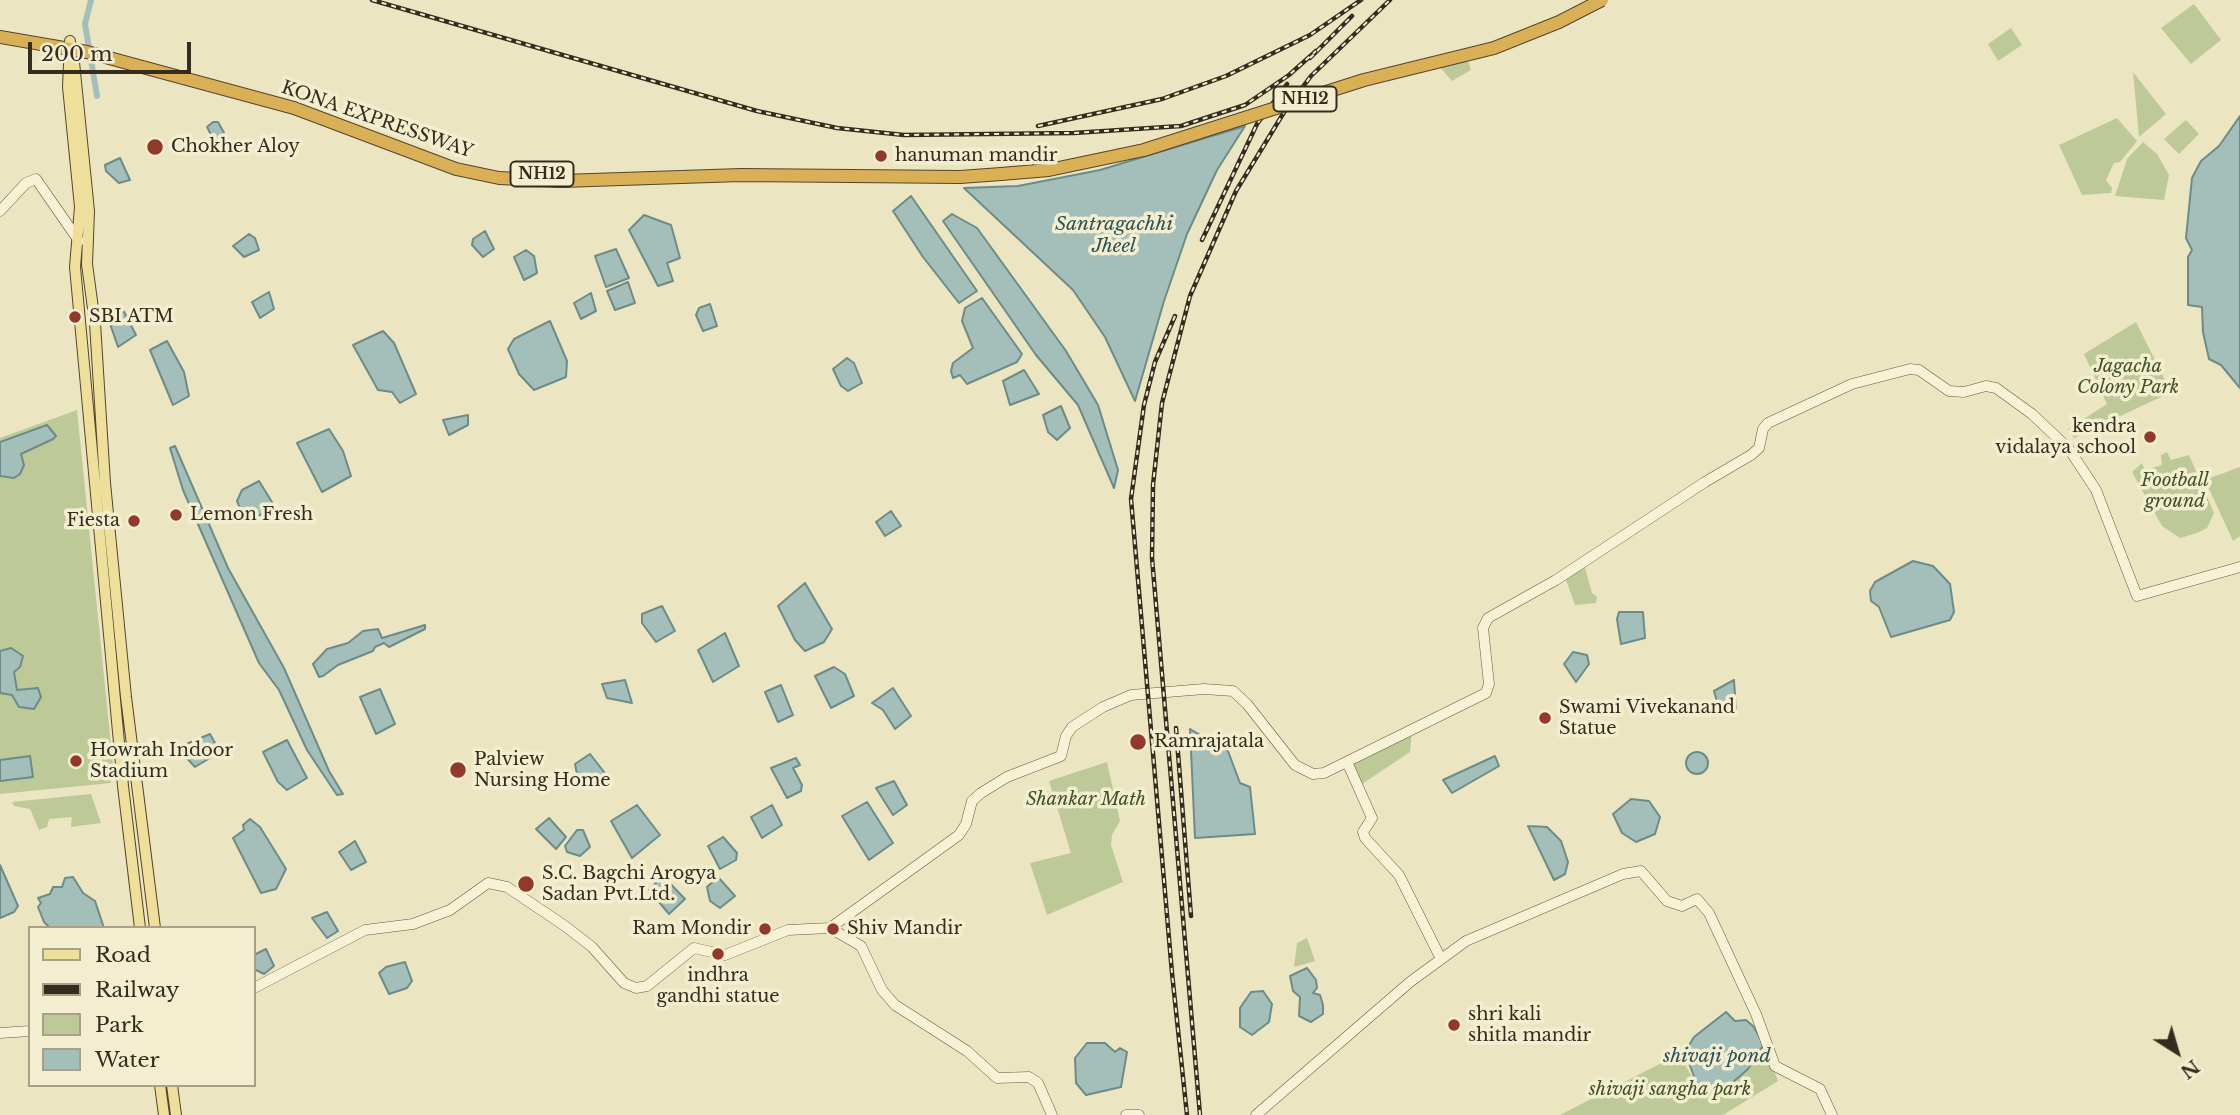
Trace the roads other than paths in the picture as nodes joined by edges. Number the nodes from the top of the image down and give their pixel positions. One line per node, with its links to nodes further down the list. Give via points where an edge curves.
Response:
1 (1602, 0): 4 (highway, KONA EXPRESSWAY / NH12, bridge, via 1494,48 1364,80 1144,150 1049,170 1001,173 785,169 558,174 499,170 459,162 284,99)
2 (0, 30): 4 (highway, KONA EXPRESSWAY / NH12)
3 (0, 37): 4 (highway, KONA EXPRESSWAY / NH12)
4 (71, 46): 6 (main road, via 68,87); 10 (main road, via 89,211 87,264 126,697)
5 (0, 211): 6 (main road, via 26,183 37,179)
6 (79, 241): 9 (main road, via 75,267)
7 (2240, 567): 8 (main road, via 2137,596 2096,490 2065,445 2032,414 1991,386 1949,391 1919,370 1910,369 1852,384 1768,423 1751,456 1488,618 1483,628 1486,693)
8 (1347, 762): 11 (main road, via 1319,774 1301,769 1233,691 1131,695 1103,706 1072,727 1061,756 1007,777 981,793 972,801 959,835); 12 (main road, via 1372,818 1363,832 1365,838 1399,875)
9 (140, 926)
10 (155, 926)
11 (830, 928): 13 (main road, via 788,930 725,955 694,947 647,986 636,988 624,983 592,947 565,926 508,887 488,883 450,910 413,924 365,930); 20 (main road, via 861,946 882,990 895,1005 967,1051 997,1078 1029,1077 1038,1083)
12 (1441, 959): 23 (main road); 24 (main road, via 1466,941 1623,874 1640,871 1667,901 1682,906 1697,899 1709,913 1775,1066 1820,1089)
13 (256, 987)
14 (28, 1031): 15 (main road)
15 (0, 1033)
16 (160, 1087): 18 (main road)
17 (172, 1087): 19 (main road)
18 (164, 1115)
19 (176, 1115)
20 (1052, 1115)
21 (1126, 1115): 22 (main road)
22 (1139, 1115)
23 (1256, 1115)
24 (1832, 1115)

